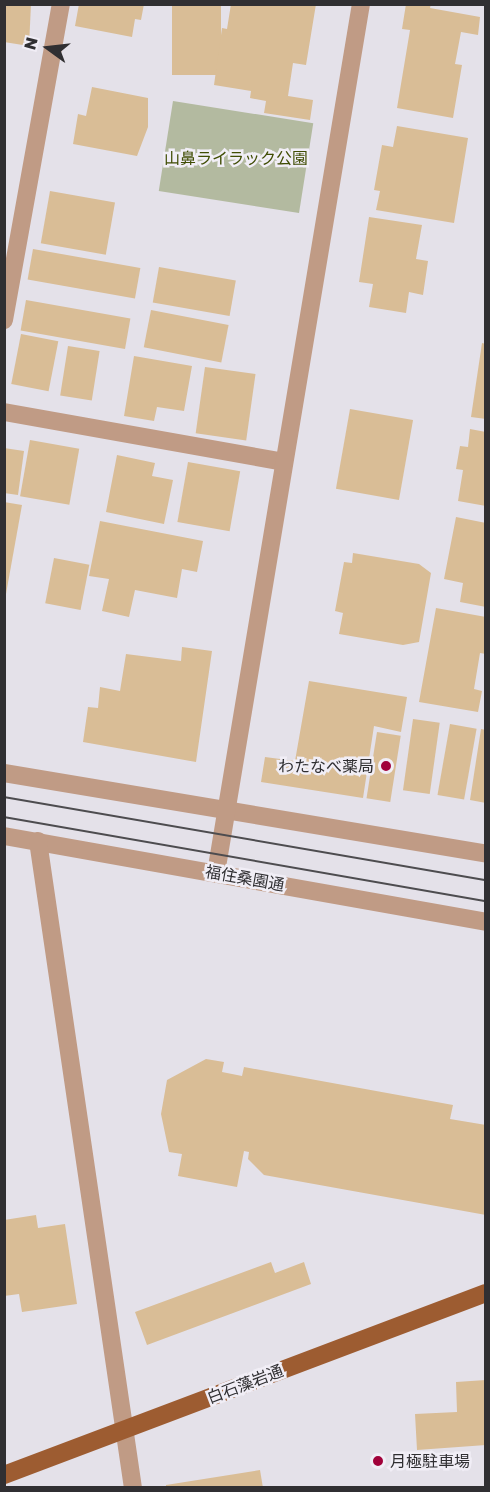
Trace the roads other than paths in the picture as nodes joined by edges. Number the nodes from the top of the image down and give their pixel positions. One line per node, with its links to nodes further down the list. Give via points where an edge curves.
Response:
1 (61, 4): 3 (street)
2 (362, 4): 5 (street)
3 (4, 320)
4 (4, 412): 5 (street)
5 (284, 462): 7 (street)
6 (4, 773): 7 (street)
7 (224, 810): 10 (street); 11 (street)
8 (4, 836): 9 (street, 福住桑園通)
9 (38, 841): 11 (street, 福住桑園通); 14 (street)
10 (486, 854)
11 (216, 873): 12 (street, 福住桑園通)
12 (486, 922)
13 (486, 1293): 14 (main road, 白石藻岩通)
14 (126, 1429): 15 (main road, 白石藻岩通); 16 (street)
15 (4, 1475)
16 (133, 1488)

